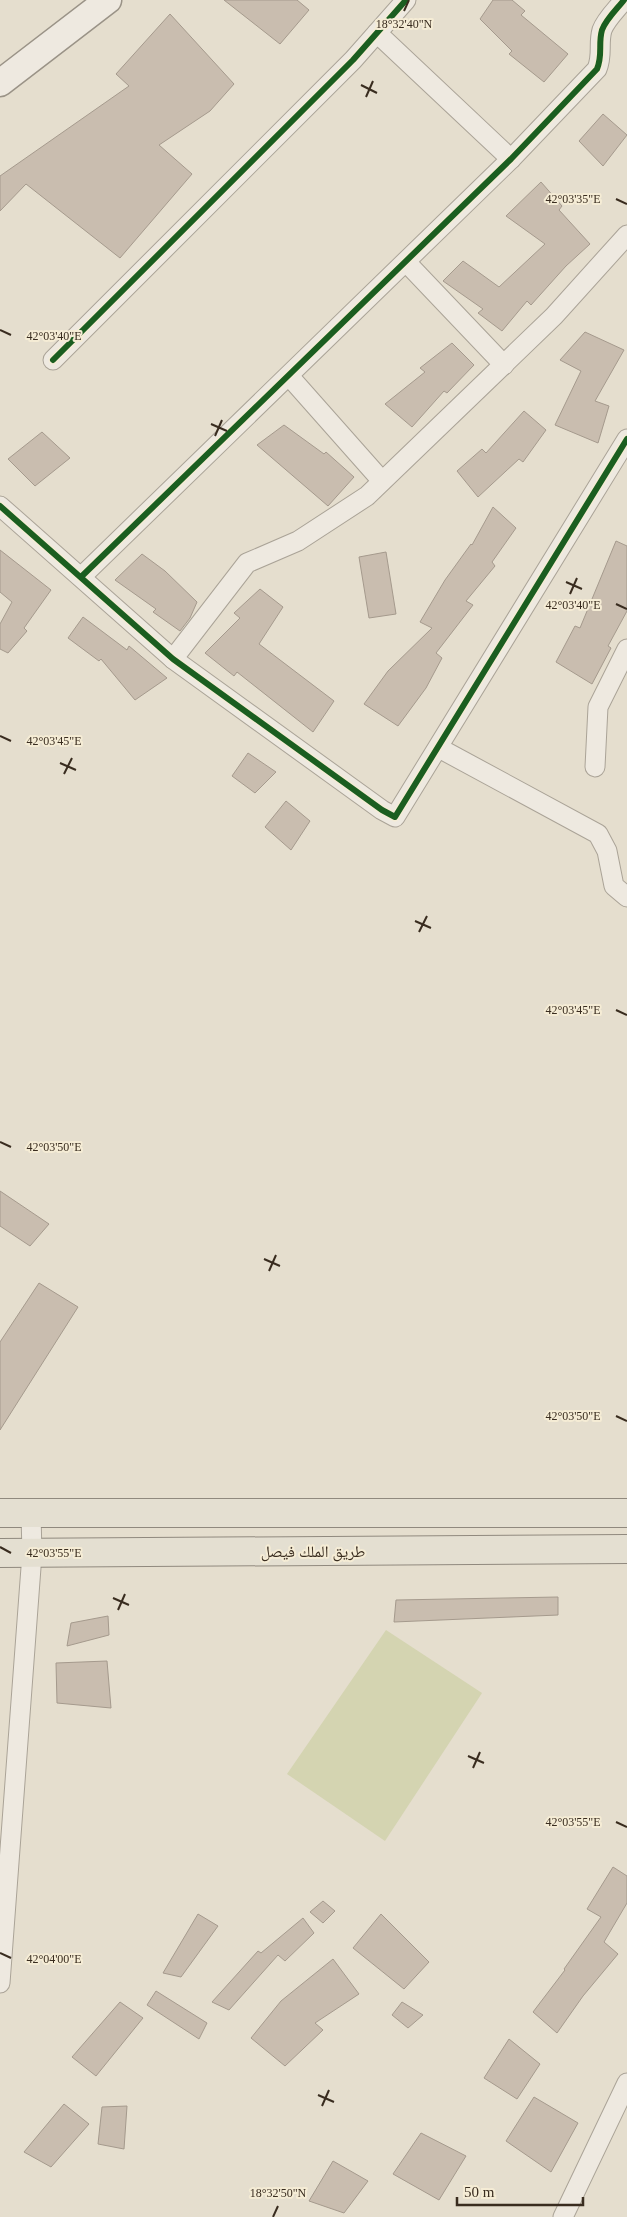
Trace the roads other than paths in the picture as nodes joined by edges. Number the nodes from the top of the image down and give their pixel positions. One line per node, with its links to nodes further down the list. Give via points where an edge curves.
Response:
1 (108, 0): 5 (street)
2 (406, 0): 4 (street)
3 (624, 0): 6 (street, via 603,28 600,42 602,57 597,70)
4 (378, 33): 6 (street); 9 (street)
5 (0, 82)
6 (512, 159): 8 (street)
7 (627, 235): 10 (street, via 554,316)
8 (406, 262): 10 (street); 11 (street)
9 (53, 360)
10 (504, 365): 13 (street)
11 (289, 376): 13 (street); 15 (street)
12 (627, 439): 18 (street)
13 (382, 482): 17 (street, via 367,496 298,541 247,563)
14 (0, 506): 15 (street)
15 (81, 577): 17 (street)
16 (627, 649): 19 (street, via 598,707)
17 (173, 659): 18 (street, via 395,817)
18 (439, 748): 20 (street, via 598,834 607,851 614,886)
19 (596, 767)
20 (627, 897)
21 (0, 1513): 23 (main road)
22 (627, 1513): 23 (main road)
23 (31, 1514): 26 (street)
24 (627, 1549): 26 (main road, طريق الملك فيصل)
25 (0, 1553): 26 (main road, طريق الملك فيصل)
26 (32, 1554): 27 (street)
27 (0, 1983)
28 (627, 2083): 29 (street)
29 (563, 2217)

